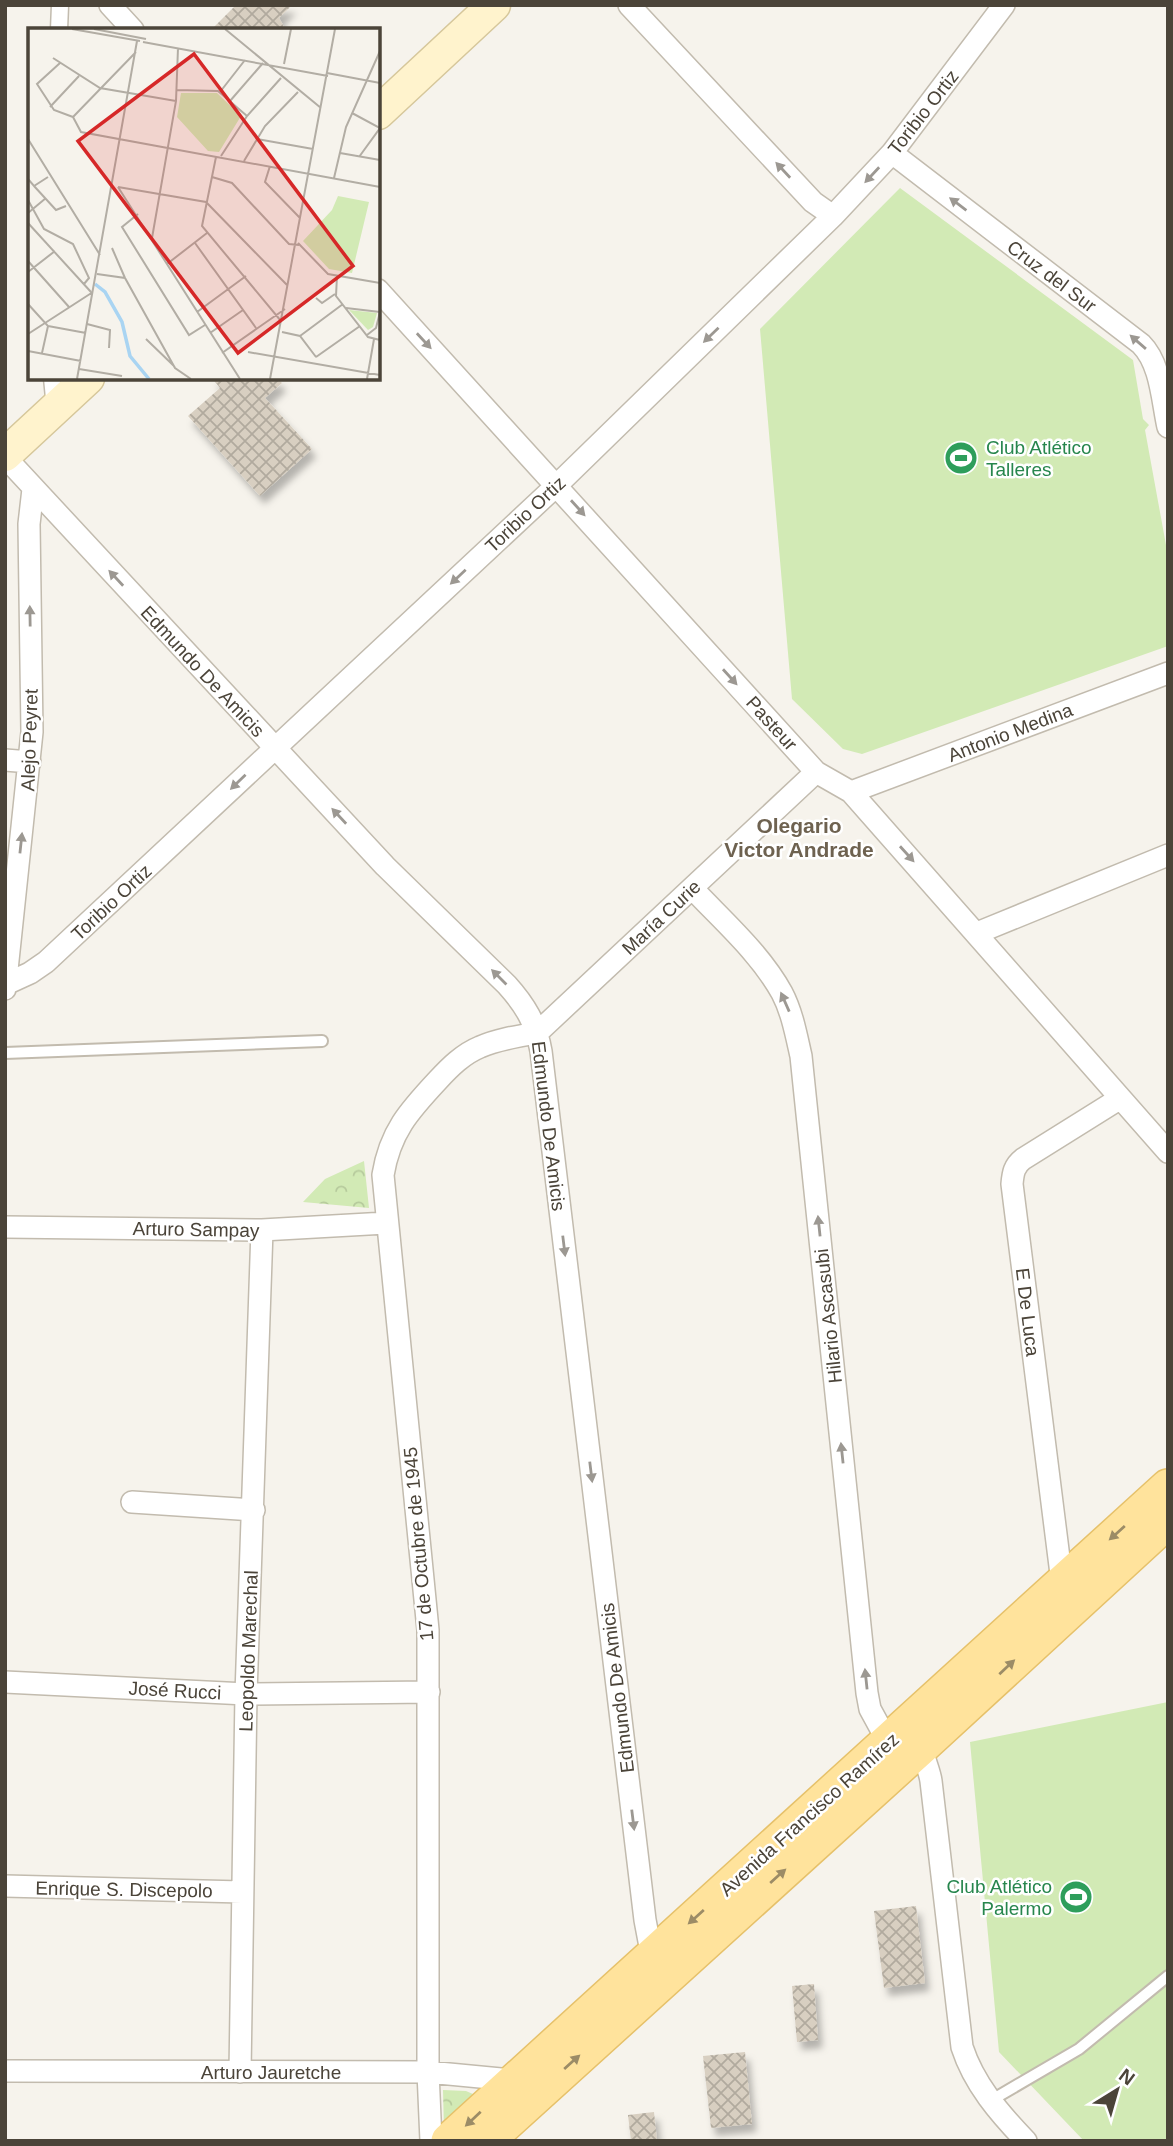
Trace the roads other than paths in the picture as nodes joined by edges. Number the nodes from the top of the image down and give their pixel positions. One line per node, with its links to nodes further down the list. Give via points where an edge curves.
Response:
1 (60, 5): 6 (street)
2 (110, 5): 7 (street)
3 (494, 5): 8 (main road)
4 (629, 5): 10 (street, one-way to 4, via 813,202)
5 (1004, 5): 9 (street, Toribio Ortiz)
6 (59, 28)
7 (131, 28)
8 (380, 111)
9 (892, 153): 10 (street, Toribio Ortiz, one-way to 10); 12 (street, Cruz del Sur, one-way to 9, via 1141,344)
10 (833, 216): 17 (street, Toribio Ortiz, one-way to 17)
11 (380, 292): 17 (street, Pasteur, one-way to 17)
12 (1162, 373): 15 (street, Cruz del Sur)
13 (83, 380): 14 (main road)
14 (53, 393): 16 (main road)
15 (1168, 428)
16 (5, 456): 18 (street, Edmundo De Amicis)
17 (556, 485): 20 (street, Toribio Ortiz, one-way to 20); 23 (street, Pasteur, one-way to 23)
18 (33, 489): 20 (street, Edmundo De Amicis, one-way to 18); 22 (street, Alejo Peyret, one-way to 18, via 29,524)
19 (1168, 673): 24 (street, Antonio Medina)
20 (274, 748): 28 (street, Toribio Ortiz, one-way to 28, via 46,962); 30 (street, Edmundo De Amicis, one-way to 20, via 523,1002)
21 (5, 760): 22 (street)
22 (30, 762): 28 (street, Alejo Peyret, one-way to 22)
23 (816, 772): 24 (street, Pasteur); 26 (street, María Curie)
24 (851, 792): 27 (street, Pasteur, one-way to 27)
25 (1168, 855): 27 (street)
26 (692, 888): 30 (street, María Curie); 46 (street, Hilario Ascasubi, one-way to 26, via 870,1709 867,1693 801,1056 793,1019 782,993 752,951)
27 (977, 933): 33 (street, Pasteur)
28 (6, 984): 29 (street, Alejo Peyret)
29 (5, 989)
30 (537, 1033): 35 (street, 17 de Octubre de 1945, via 480,1046 464,1055 408,1112 387,1153 383,1175); 49 (street, Edmundo De Amicis, one-way to 49)
31 (322, 1041): 32 (lane)
32 (5, 1053)
33 (1119, 1099): 34 (street, Pasteur); 42 (street, E De Luca, via 1035,1150 1013,1172)
34 (1168, 1152)
35 (386, 1223): 37 (street, Arturo Sampay); 44 (street, 17 de Octubre de 1945, via 428,1630)
36 (5, 1227): 37 (street, Arturo Sampay)
37 (262, 1230): 40 (street, Leopoldo Marechal)
38 (1168, 1487): 42 (main road, Avenida Francisco Ramírez, one-way to 42)
39 (132, 1502): 40 (street)
40 (254, 1510): 45 (street, Leopoldo Marechal)
41 (1168, 1520): 46 (main road, Avenida Francisco Ramírez, one-way to 41)
42 (1062, 1582): 46 (main road, Avenida Francisco Ramírez, via 928,1706)
43 (5, 1682): 45 (street, José Rucci)
44 (429, 1692): 45 (street, José Rucci); 53 (street, 17 de Octubre de 1945)
45 (246, 1694): 48 (street, Leopoldo Marechal)
46 (905, 1745): 49 (main road, Avenida Francisco Ramírez, one-way to 49); 54 (main road, Avenida Francisco Ramírez, one-way to 46); 55 (street, Hilario Ascasubi, via 929,1766 962,2047)
47 (5, 1886): 48 (street, Enrique S. Discepolo)
48 (242, 1892): 52 (street, Leopoldo Marechal)
49 (652, 1957): 54 (main road, Avenida Francisco Ramírez)
50 (1168, 1976): 55 (lane, via 1079,2049)
51 (5, 2071): 52 (street, Arturo Jauretche)
52 (240, 2072): 53 (street, Arturo Jauretche)
53 (428, 2072): 54 (street, Arturo Jauretche, via 479,2076); 57 (street, 17 de Octubre de 1945)
54 (520, 2092): 58 (main road, Avenida Francisco Ramírez, one-way to 58); 59 (main road, Avenida Francisco Ramírez)
55 (990, 2101): 56 (street, Hilario Ascasubi)
56 (1019, 2139)
57 (431, 2141)
58 (449, 2141)
59 (486, 2141)

